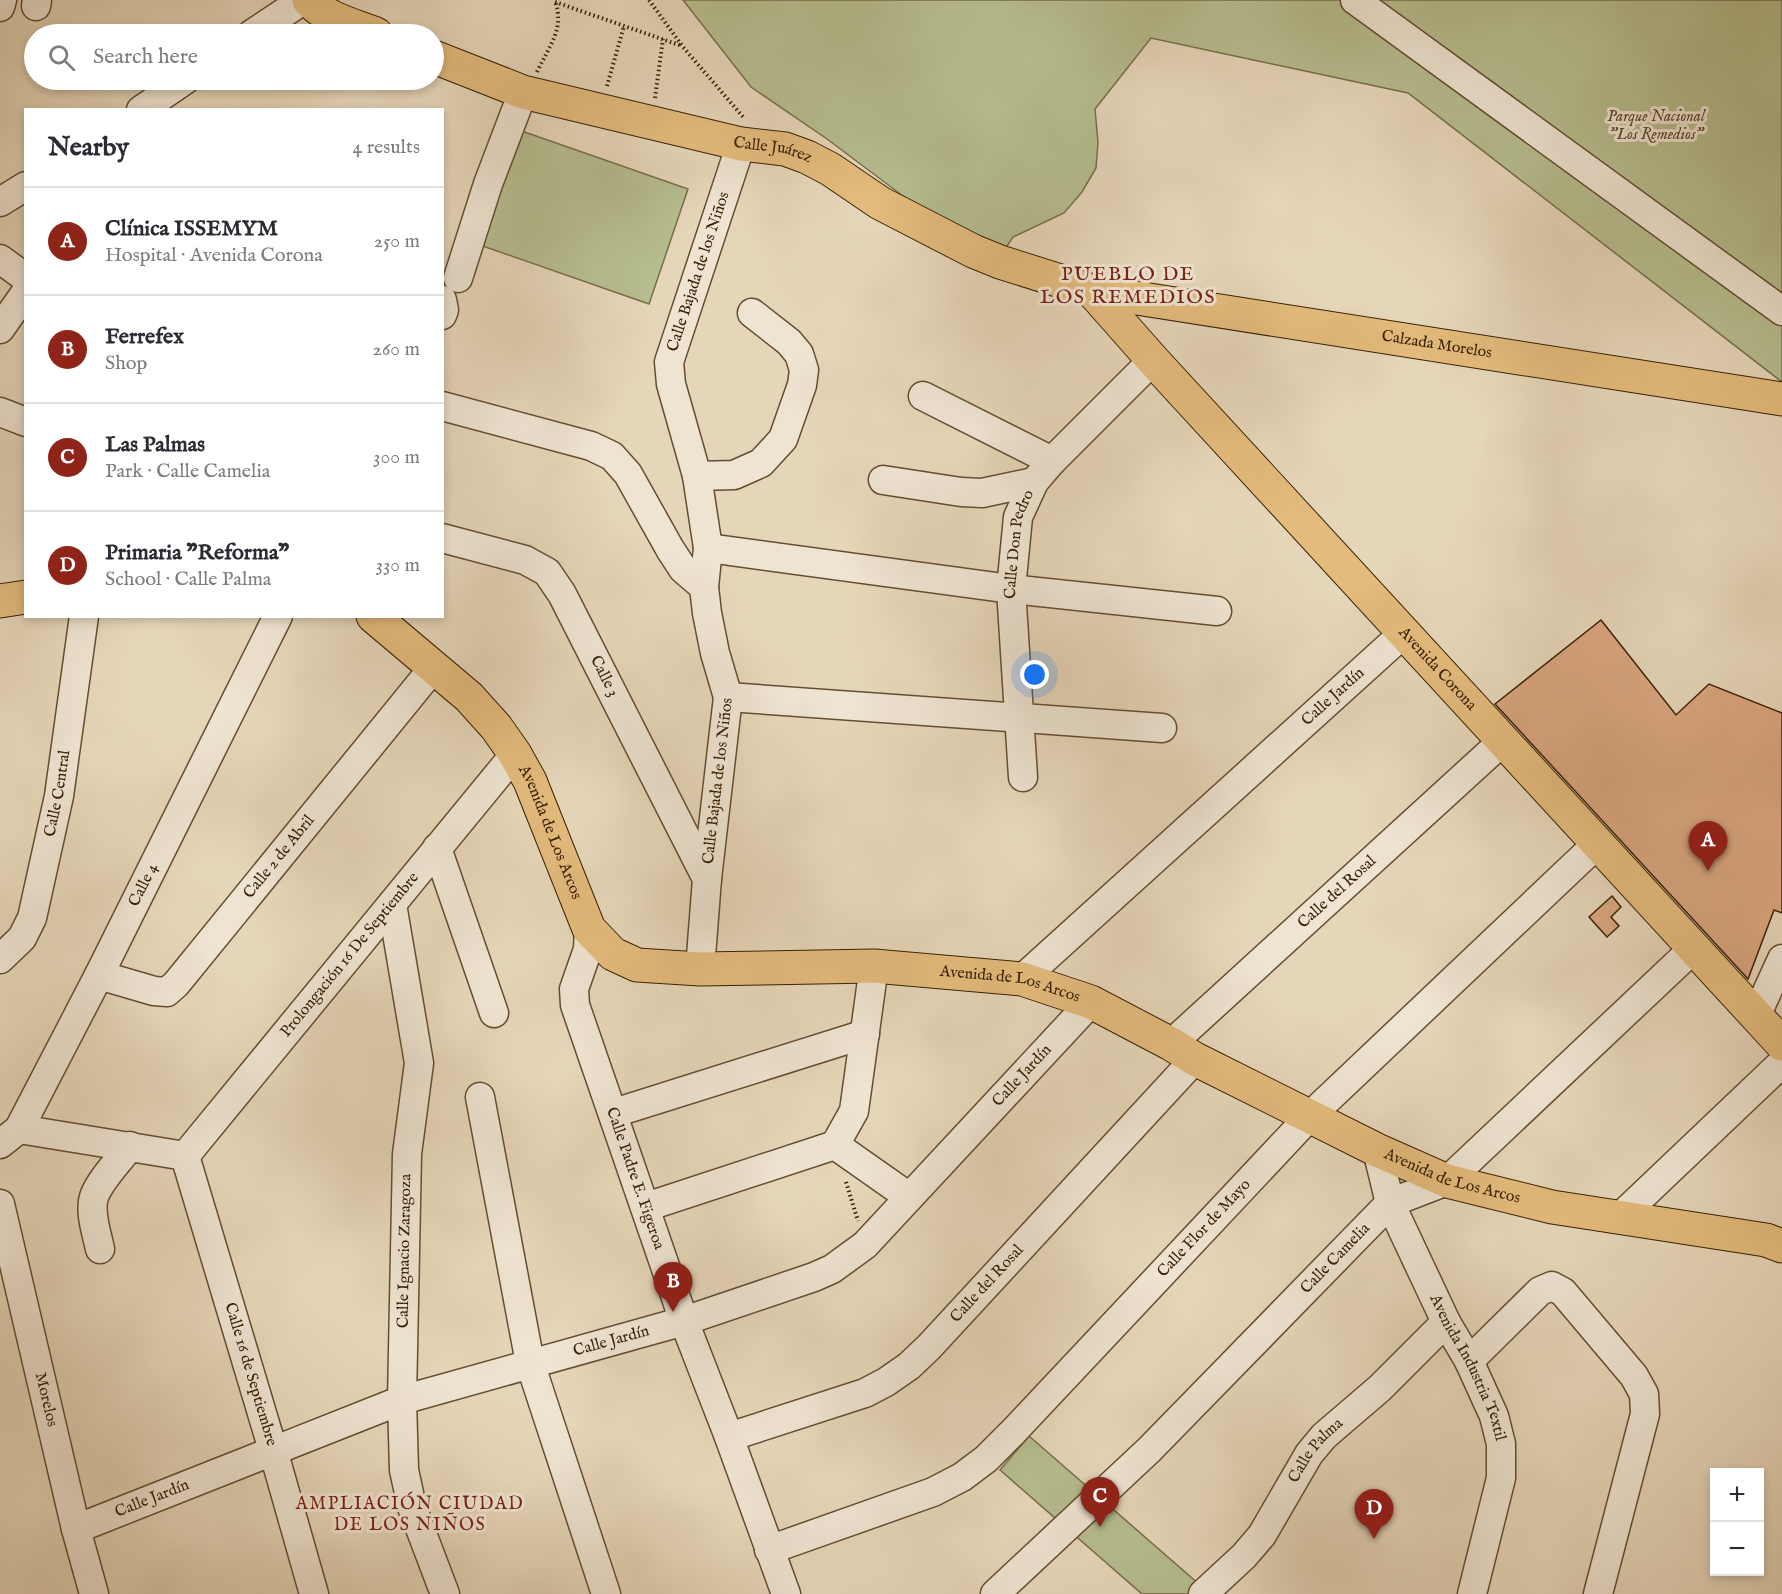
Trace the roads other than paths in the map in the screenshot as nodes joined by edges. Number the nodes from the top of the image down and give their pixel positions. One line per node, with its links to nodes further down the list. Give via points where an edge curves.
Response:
1 (2, 0): 5 (street)
2 (303, 0): 6 (street)
3 (309, 0): 7 (main road, via 329,16)
4 (1355, 0): 21 (street)
5 (0, 7)
6 (267, 24)
7 (350, 24)
8 (444, 61): 10 (main road, Calle Juárez)
9 (170, 90): 11 (street)
10 (525, 92): 12 (main road, Calle Juárez); 17 (street)
11 (144, 108)
12 (741, 144): 18 (main road, Calle Juárez, via 785,149 807,157 879,203 974,250); 31 (street, Calle Bajada de los Niños, via 669,362 671,384)
13 (24, 187): 14 (street)
14 (0, 202)
15 (0, 259): 16 (street)
16 (24, 277)
17 (450, 289): 20 (street)
18 (1092, 291): 24 (main road, Avenida Corona); 26 (main road, Calzada Morelos)
19 (24, 295): 23 (street)
20 (444, 308)
21 (1782, 311)
22 (752, 313): 31 (street, via 800,354 802,385 783,439 761,463 734,475)
23 (0, 329)
24 (1153, 360): 30 (street, Calle Don Pedro); 44 (main road, Avenida Corona)
25 (923, 396): 30 (street)
26 (1782, 399)
27 (444, 407): 36 (street, via 591,446 612,456 628,474 683,569)
28 (0, 412): 29 (street)
29 (24, 421)
30 (1053, 460): 33 (street, Calle Don Pedro)
31 (697, 476): 35 (street, Calle Bajada de los Niños)
32 (883, 480): 33 (street, via 982,493)
33 (1034, 482): 37 (street, Calle Don Pedro, via 1018,517)
34 (444, 539): 54 (street, Calle 3, via 525,560 546,572 562,594)
35 (708, 548): 36 (street, Calle Bajada de los Niños); 37 (street)
36 (704, 586): 46 (street, Calle Bajada de los Niños, via 715,653)
37 (1011, 589): 40 (street); 47 (street, Calle Don Pedro)
38 (24, 597): 39 (main road)
39 (0, 601)
40 (1217, 611)
41 (84, 618): 58 (street, Calle Central, via 59,796 32,918 22,938)
42 (277, 618): 62 (street, Calle 4)
43 (375, 618): 45 (main road, Avenida de Los Arcos)
44 (1404, 632): 49 (main road, Avenida Corona); 63 (street, Calle Jardín)
45 (434, 667): 50 (main road, Avenida de Los Arcos, via 469,697); 62 (street, Calle 2 de Abril, via 176,984 167,992 154,991)
46 (728, 697): 47 (street); 54 (street, Calle Bajada de los Niños)
47 (1019, 718): 48 (street); 51 (street, Calle Don Pedro)
48 (1162, 728)
49 (1504, 740): 52 (main road, Avenida Corona); 69 (street, Calle del Rosal)
50 (515, 754): 53 (street, Prolongación 16 De Septiembre); 56 (main road, Avenida de Los Arcos, via 530,781)
51 (1023, 777)
52 (1598, 843): 57 (main road, Avenida Corona); 73 (street, Calle Flor de Mayo)
53 (437, 848): 55 (street, Prolongación 16 De Septiembre); 65 (street)
54 (707, 879): 61 (street, Calle Bajada de los Niños)
55 (392, 904): 78 (street, Prolongación 16 De Septiembre); 91 (street, Calle Ignacio Zaragoza, via 419,1063 407,1154)
56 (589, 929): 61 (main road, Avenida de Los Arcos, via 613,954 638,965); 72 (street, Calle Padre E. Figeroa, via 588,949 574,989 575,1005)
57 (1694, 948): 66 (main road, Avenida Corona); 79 (street, Calle Camelia)
58 (0, 959)
59 (1782, 959): 66 (street)
60 (874, 966): 61 (main road, Avenida de Los Arcos); 63 (main road, Avenida de Los Arcos); 67 (street)
61 (700, 969)
62 (99, 975): 74 (street, Calle 4)
63 (1022, 979): 64 (main road, Avenida de Los Arcos)
64 (1091, 1002): 69 (main road, Avenida de Los Arcos); 80 (street, Calle Jardín)
65 (494, 1013)
66 (1756, 1016): 68 (main road, Avenida Corona)
67 (865, 1034): 72 (street); 76 (street, via 854,1111)
68 (1782, 1044)
69 (1183, 1052): 73 (main road, Avenida de Los Arcos); 92 (street, Calle del Rosal, via 909,1366 865,1393)
70 (1782, 1063): 84 (street)
71 (480, 1097): 90 (street)
72 (614, 1113): 83 (street, Calle Padre E. Figeroa)
73 (1310, 1116): 77 (main road, Avenida de Los Arcos); 95 (street, Calle Flor de Mayo, via 986,1459 933,1492)
74 (10, 1136): 75 (street)
75 (130, 1146): 78 (street); 86 (street, via 93,1198)
76 (835, 1146): 80 (street); 83 (street)
77 (1377, 1150): 79 (main road, Avenida de Los Arcos); 82 (street, Avenida Industria Textil)
78 (184, 1156): 93 (street, Calle 16 de Septiembre)
79 (1447, 1181): 82 (street, Calle Camelia); 84 (main road, Avenida de Los Arcos, via 1552,1207)
80 (909, 1197): 87 (street, Calle Jardín, via 865,1245 832,1269)
81 (0, 1203): 94 (street, Morelos)
82 (1390, 1203): 88 (street, Avenida Industria Textil); 101 (street, Calle Camelia, via 1149,1450)
83 (646, 1207): 87 (street, Calle Padre E. Figeroa)
84 (1620, 1217): 85 (main road, Avenida de Los Arcos, via 1766,1240)
85 (1782, 1246)
86 (100, 1249)
87 (684, 1321): 90 (street, Calle Jardín); 92 (street, Calle Padre E. Figeroa)
88 (1446, 1322): 89 (street, Avenida Industria Textil); 102 (street, Calle Palma, via 1380,1388 1324,1436 1309,1454 1262,1535)
89 (1469, 1361): 103 (street, Avenida Industria Textil, via 1494,1416 1501,1444 1501,1479); 104 (street, via 1540,1291 1552,1286 1563,1292 1634,1376 1644,1394 1645,1414)
90 (530, 1363): 91 (street, Calle Jardín); 100 (street)
91 (402, 1400): 93 (street, Calle Jardín); 99 (street, Calle Ignacio Zaragoza, via 404,1470 412,1507)
92 (729, 1437): 95 (street, Calle Padre E. Figeroa)
93 (273, 1450): 94 (street, Calle Jardín); 98 (street, Calle 16 de Septiembre)
94 (76, 1529): 97 (street, Morelos)
95 (769, 1550): 96 (street, Calle Padre E. Figeroa)
96 (781, 1592)
97 (94, 1594)
98 (314, 1594)
99 (445, 1594)
100 (606, 1594)
101 (994, 1594)
102 (1203, 1594)
103 (1472, 1594)
104 (1598, 1594)

